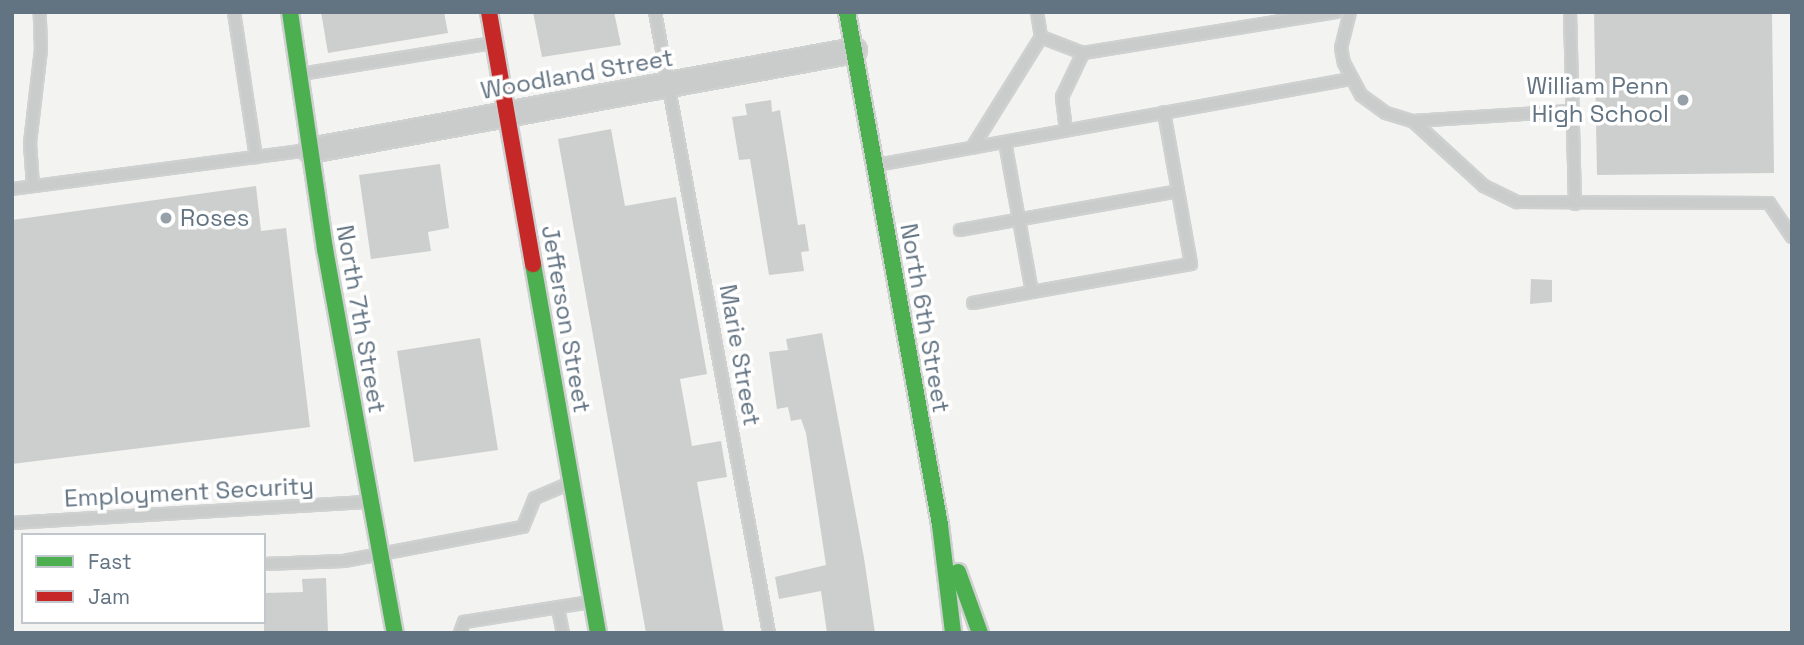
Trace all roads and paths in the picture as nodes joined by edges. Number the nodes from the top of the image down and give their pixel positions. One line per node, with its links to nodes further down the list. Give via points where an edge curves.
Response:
1 (40, 12): 28 (lane, via 41,50 30,143)
2 (234, 12): 26 (lane)
3 (290, 12): 15 (street, North 7th Street)
4 (489, 12): 12 (street, Jefferson Street)
5 (655, 12): 17 (lane, Marie Street)
6 (847, 12): 13 (street, North 6th Street)
7 (1037, 12): 11 (lane)
8 (1336, 12): 14 (lane)
9 (1350, 12): 16 (lane, via 1341,48)
10 (1570, 12): 18 (lane)
11 (1041, 37): 14 (lane); 24 (lane)
12 (495, 42): 15 (lane); 20 (street, Jefferson Street)
13 (854, 50): 17 (street, Woodland Street); 27 (street, North 6th Street)
14 (1083, 53): 22 (lane, via 1062,97)
15 (299, 74): 25 (street, North 7th Street)
16 (1350, 79): 19 (lane); 21 (lane, via 1373,105)
17 (669, 84): 20 (street, Woodland Street); 49 (lane, Marie Street)
18 (1571, 111): 21 (lane); 31 (lane)
19 (1164, 112): 22 (lane); 30 (lane)
20 (507, 114): 25 (street, Woodland Street); 37 (street, Jefferson Street)
21 (1413, 121): 31 (lane, via 1500,195 1537,204)
22 (1066, 130): 23 (lane)
23 (1005, 142): 24 (lane); 32 (lane)
24 (972, 148): 27 (lane)
25 (310, 150): 26 (lane); 38 (street, North 7th Street)
26 (256, 157): 28 (lane)
27 (874, 165): 40 (street, North 6th Street)
28 (33, 186): 29 (lane)
29 (12, 189)
30 (1178, 191): 32 (lane); 35 (lane, via 1191,264)
31 (1575, 204): 34 (lane, via 1769,203)
32 (1019, 219): 33 (lane); 35 (lane)
33 (960, 230)
34 (1792, 237)
35 (1032, 292): 36 (lane)
36 (973, 303)
37 (572, 483): 41 (lane, via 534,498 523,527); 43 (street, Jefferson Street)
38 (369, 502): 39 (lane, Employment Security); 41 (street, North 7th Street)
39 (12, 523)
40 (940, 525): 50 (street, North 6th Street); 51 (street)
41 (379, 553): 42 (lane, via 344,561); 45 (street, North 7th Street)
42 (266, 564)
43 (593, 602): 44 (lane); 48 (street, Jefferson Street)
44 (558, 608): 46 (lane, via 464,622); 47 (lane)
45 (395, 633)
46 (460, 633)
47 (563, 633)
48 (598, 633)
49 (769, 633)
50 (953, 633)
51 (980, 633)

